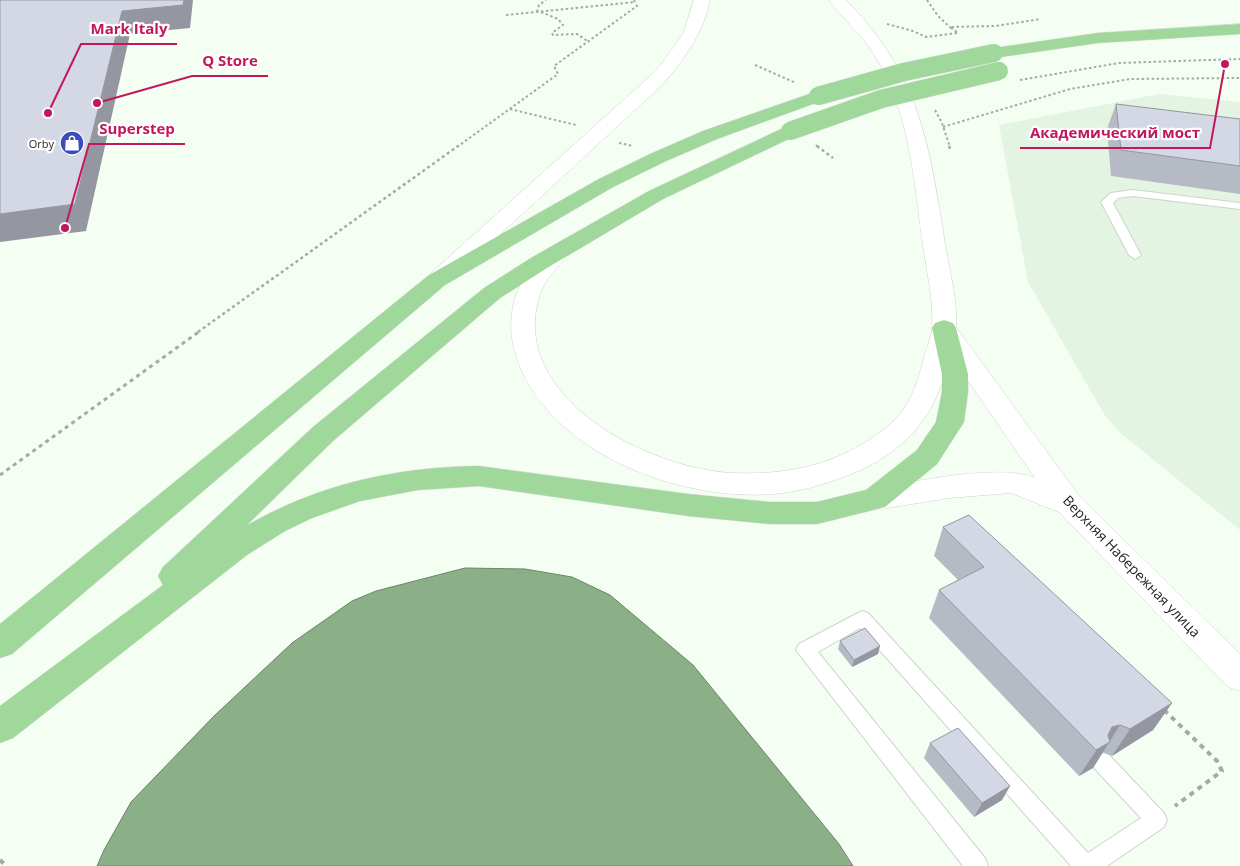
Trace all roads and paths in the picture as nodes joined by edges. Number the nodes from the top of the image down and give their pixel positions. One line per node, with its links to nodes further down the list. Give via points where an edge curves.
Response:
1 (546, 0): 6 (path)
2 (702, 0): 31 (main road, via 694,30 655,82)
3 (837, 0): 32 (main road, via 870,34 895,75 910,110 923,162)
4 (927, 0): 11 (path)
5 (634, 1): 7 (path); 13 (path, via 637,6)
6 (536, 12): 7 (path); 8 (path)
7 (541, 12): 13 (path, via 558,19 563,25 553,35 577,34)
8 (506, 15)
9 (1041, 19): 11 (path, via 995,26)
10 (881, 23): 11 (path, via 926,37 958,33)
11 (950, 27)
12 (1240, 28): 20 (main road, bridge, via 1098,38 994,53)
13 (589, 42): 22 (path, via 554,66 558,74)
14 (1240, 44): 15 (main road)
15 (1118, 53)
16 (1240, 59): 18 (path, via 1119,63)
17 (755, 65): 20 (path)
18 (1011, 73): 29 (main road, bridge, via 881,99 790,131 656,195)
19 (1240, 78): 24 (path, via 1121,80 1070,89)
20 (810, 91): 31 (main road, via 606,183)
21 (934, 108): 24 (path)
22 (510, 109): 23 (path); 33 (path)
23 (580, 126)
24 (943, 127): 26 (path)
25 (814, 144): 27 (path)
26 (951, 151)
27 (833, 158)
28 (1240, 206): 30 (lane, via 1133,193 1115,195 1107,202)
29 (558, 253): 32 (main road, via 533,280 526,297 525,346 534,372 565,413 596,438 642,463 704,481 764,484 806,478 837,470 867,456 899,432 923,401 931,383); 37 (main road, via 492,293 322,434)
30 (1135, 255)
31 (437, 280): 36 (main road)
32 (944, 328): 34 (main road, via 955,374 950,422 927,457); 35 (main road, Верхняя Набережная улица)
33 (0, 475)
34 (875, 499): 35 (main road, via 1011,482); 37 (main road, via 816,513 770,513 479,476 392,482 354,490 296,513 248,539)
35 (1069, 504): 38 (main road, Верхняя Набережная улица)
36 (0, 644)
37 (84, 661): 40 (main road)
38 (1240, 676)
39 (1160, 706): 42 (path, via 1217,761 1222,772)
40 (0, 727)
41 (1102, 762): 42 (lane)
42 (1157, 820): 46 (lane)
43 (0, 860): 44 (path)
44 (6, 866)
45 (977, 866): 46 (lane, via 805,650 862,618)
46 (1086, 866)

